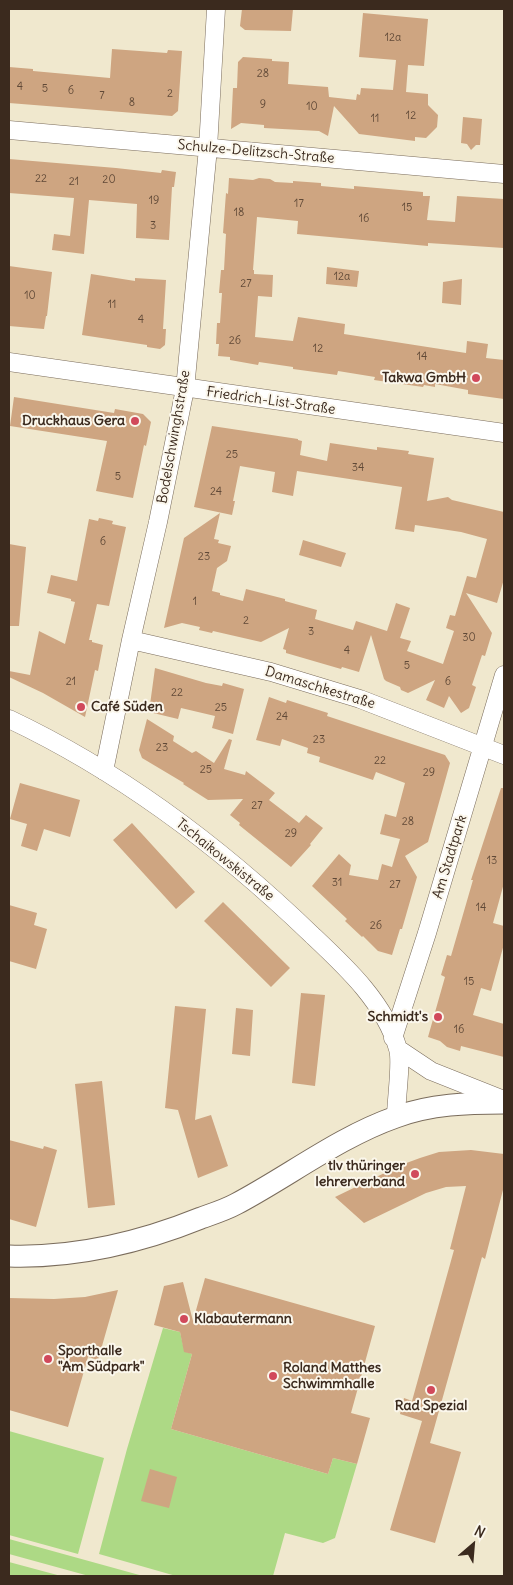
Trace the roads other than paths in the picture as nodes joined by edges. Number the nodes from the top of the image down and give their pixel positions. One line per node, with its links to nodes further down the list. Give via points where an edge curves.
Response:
1 (216, 9): 3 (street, Bodelschwinghstraße)
2 (9, 130): 3 (street, Schulze-Delitzsch-Straße)
3 (208, 148): 4 (street, Schulze-Delitzsch-Straße); 6 (street, Bodelschwinghstraße)
4 (504, 174)
5 (9, 362): 6 (street, Friedrich-List-Straße)
6 (186, 389): 7 (street, Friedrich-List-Straße); 8 (street, Bodelschwinghstraße)
7 (504, 433)
8 (131, 640): 11 (street, Damaschkestraße, via 271,672 360,699); 13 (street, Bodelschwinghstraße)
9 (504, 675): 11 (street, Am Stadtpark)
10 (9, 718): 13 (street, Tschaikowskistraße)
11 (484, 747): 12 (street, Damaschkestraße); 14 (street, Am Stadtpark)
12 (504, 755)
13 (104, 771): 14 (street, Tschaikowskistraße, via 181,823 293,917 369,995 386,1020)
14 (396, 1044): 15 (street, via 432,1071); 16 (street, Tschaikowskistraße)
15 (504, 1101): 16 (street, via 436,1106)
16 (396, 1116): 17 (street, via 344,1141 234,1205 180,1226 106,1248 65,1254)
17 (9, 1256)

